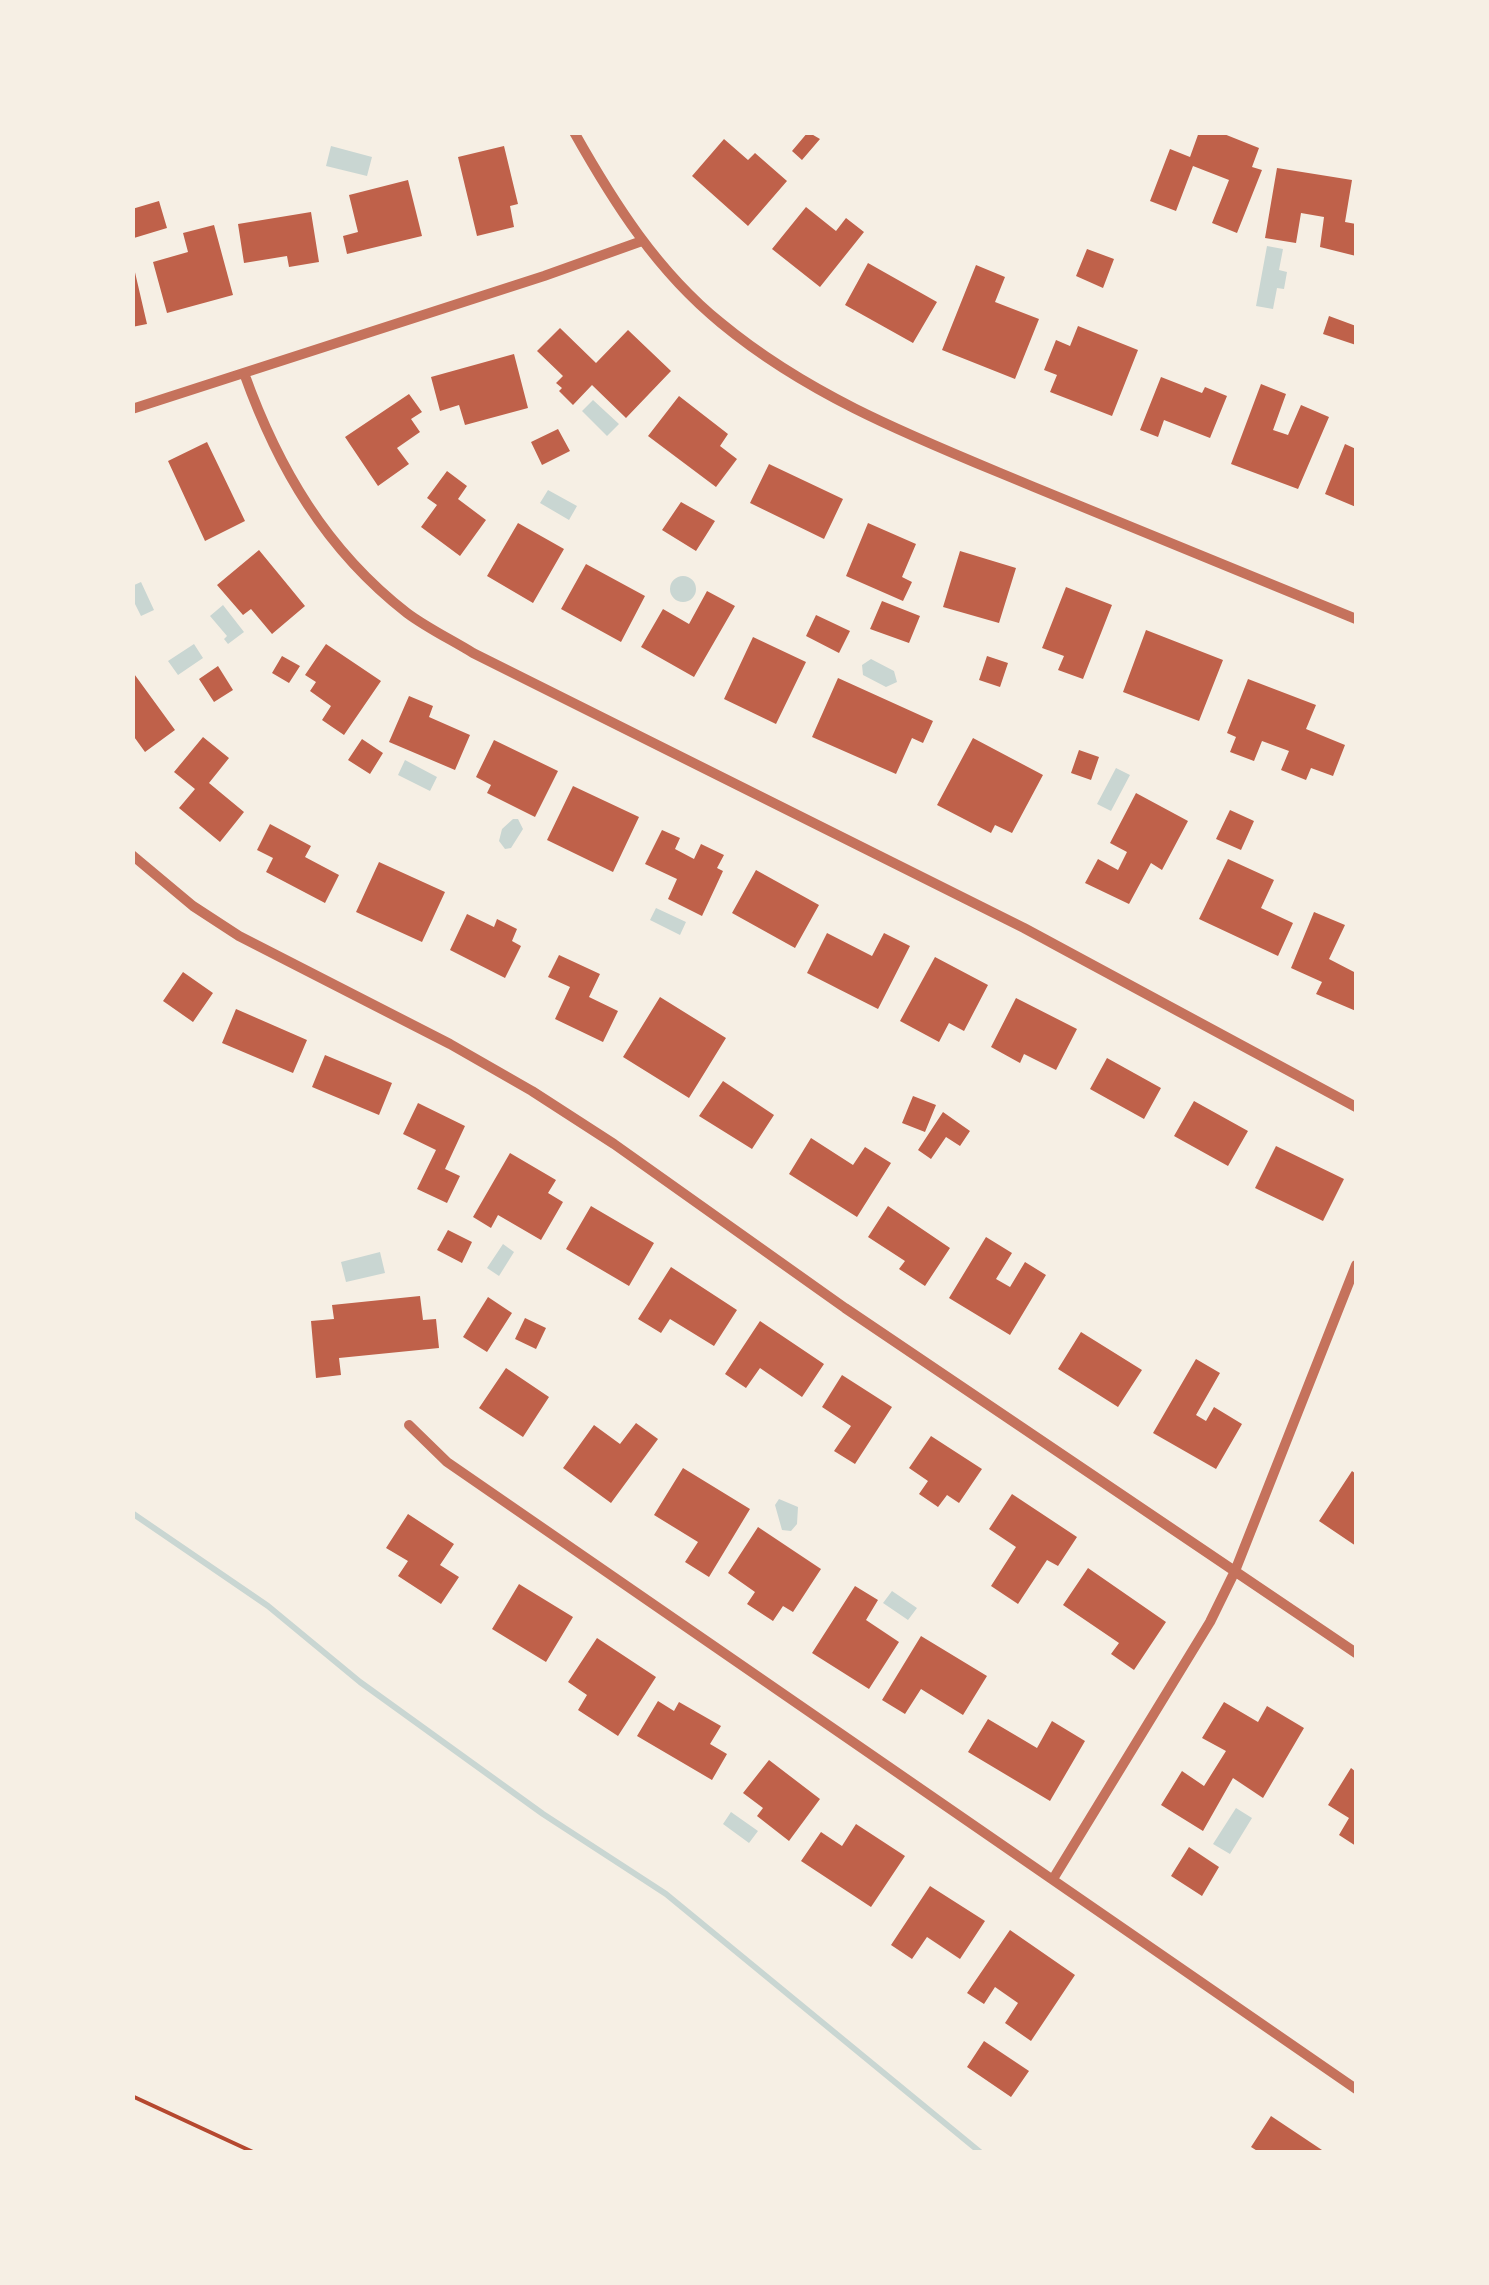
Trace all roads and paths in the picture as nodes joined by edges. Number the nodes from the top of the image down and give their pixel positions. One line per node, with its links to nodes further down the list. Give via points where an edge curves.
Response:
1 (574, 132): 2 (street)
2 (642, 240): 3 (street); 5 (street, via 718,321 850,409)
3 (244, 372): 4 (street); 7 (street, via 263,426 305,504 356,568 409,614 474,653 1024,928)
4 (132, 408)
5 (1356, 618)
6 (132, 854): 10 (street, via 239,936 462,1051 601,1135 857,1317)
7 (1356, 1107)
8 (1356, 1265): 10 (street)
9 (409, 1425): 12 (street, via 447,1462)
10 (1236, 1571): 11 (street); 12 (street)
11 (1356, 1653)
12 (1052, 1879): 13 (street)
13 (1356, 2089)
14 (132, 2096): 15 (path)
15 (253, 2152)

